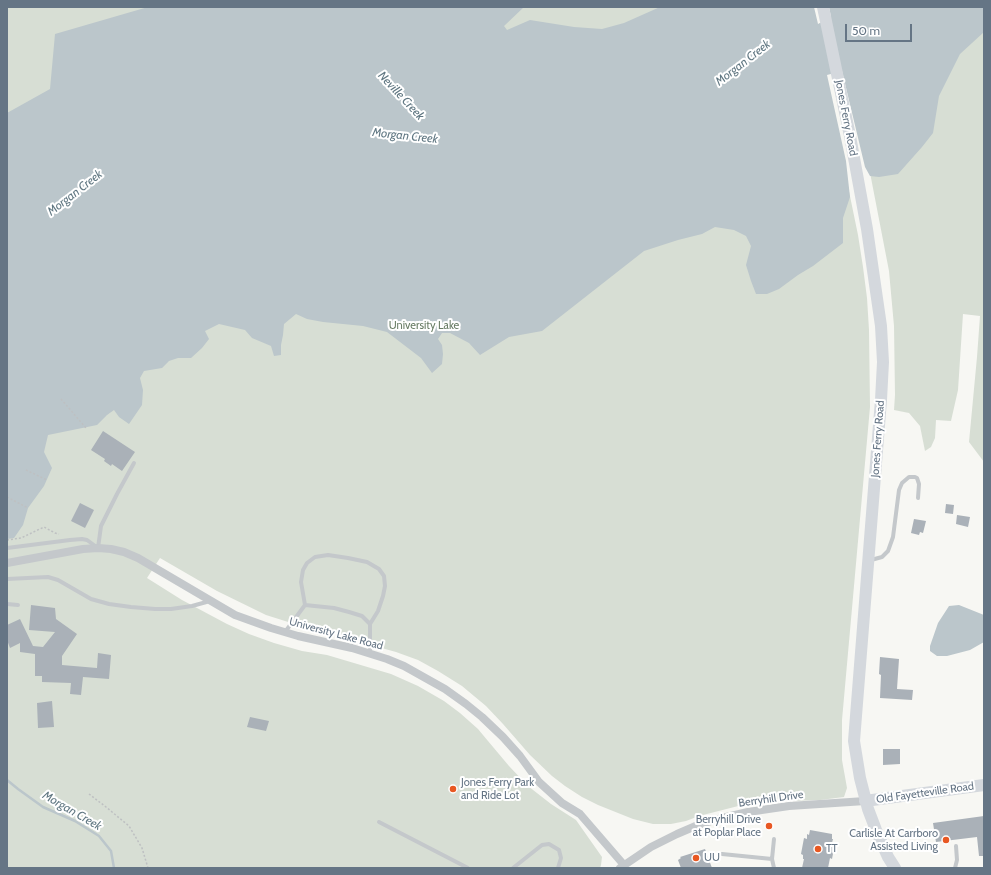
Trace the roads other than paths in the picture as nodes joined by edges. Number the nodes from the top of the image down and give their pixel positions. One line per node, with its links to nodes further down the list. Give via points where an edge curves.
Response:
1 (823, 7): 6 (street, Jones Ferry Road, via 867,229 881,326 881,400)
2 (134, 463): 5 (lane, via 101,526)
3 (918, 498): 6 (lane, via 917,478 909,477 899,490 893,537 888,552 882,557)
4 (7, 548): 5 (lane, via 82,539)
5 (98, 548): 7 (street, University Lake Road); 9 (street, University Lake Road, via 124,552 138,558)
6 (868, 561): 17 (street, Jones Ferry Road, via 854,741)
7 (7, 563)
8 (7, 579): 9 (lane, via 48,576 91,599 131,607 171,609)
9 (210, 601): 14 (street, University Lake Road, via 234,615)
10 (7, 604): 11 (lane)
11 (18, 605)
12 (305, 605): 13 (lane, via 349,612 362,616); 13 (lane, via 301,582 307,562 315,557 328,555 367,562 379,569 384,576 385,586 378,611); 14 (lane)
13 (370, 624): 15 (lane)
14 (285, 632): 15 (street, University Lake Road)
15 (370, 654): 23 (street, University Lake Road, via 404,666 428,679 482,717 520,756 539,782 562,803 580,814)
16 (984, 785): 17 (street, Old Fayetteville Road)
17 (865, 801): 23 (street, Berryhill Drive, via 789,806 722,818 698,825 651,847); 28 (street, Jones Ferry Road)
18 (378, 822): 24 (lane)
19 (774, 839): 22 (lane)
20 (956, 846): 29 (lane)
21 (722, 854): 22 (lane)
22 (772, 859): 27 (lane)
23 (624, 867)
24 (468, 868)
25 (513, 868): 26 (lane, via 542,845 549,844 559,850 562,858)
26 (558, 868)
27 (774, 868)
28 (894, 868)
29 (955, 868)

